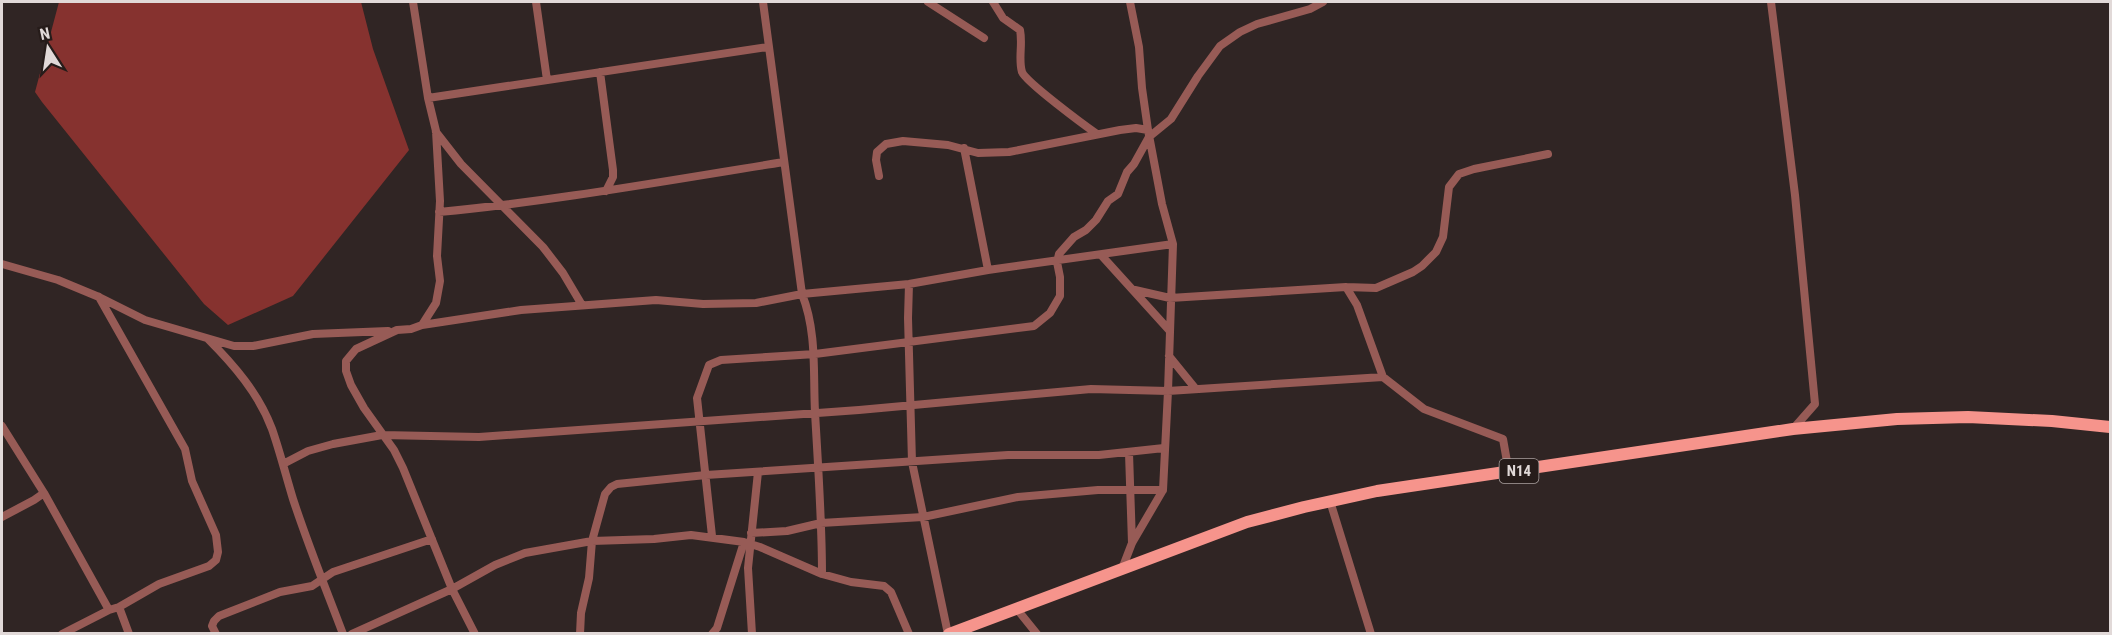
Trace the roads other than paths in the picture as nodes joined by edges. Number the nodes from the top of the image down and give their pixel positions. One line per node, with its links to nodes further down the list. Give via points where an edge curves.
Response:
1 (412, 2): 13 (street)
2 (536, 2): 12 (street)
3 (763, 2): 10 (street)
4 (928, 2): 9 (street)
5 (993, 2): 16 (street, via 1003,18 1020,30 1021,68 1028,81)
6 (1130, 2): 15 (street)
7 (1323, 2): 15 (street, via 1257,24 1220,46 1171,119)
8 (1771, 2): 51 (street, via 1815,404)
9 (984, 38)
10 (768, 47): 11 (street); 19 (street)
11 (600, 72): 12 (street); 21 (street, via 614,170)
12 (547, 80): 13 (street)
13 (428, 98): 14 (street)
14 (436, 131): 22 (street); 23 (street)
15 (1148, 133): 16 (street, via 1136,128); 24 (street); 26 (street, via 1118,194 1086,230 1074,237)
16 (1097, 134): 17 (street, via 1009,152 978,153)
17 (964, 148): 20 (street, via 903,141 886,144 877,152); 28 (street)
18 (1548, 154): 30 (street, via 1459,174 1449,187 1443,237 1436,252 1422,266 1376,288)
19 (784, 162): 21 (street); 32 (street)
20 (879, 176)
21 (606, 191): 22 (street)
22 (501, 206): 23 (street); 35 (street, via 543,247)
23 (439, 212): 36 (street, via 440,281 436,303)
24 (1173, 244): 25 (street); 34 (street)
25 (1102, 256): 26 (street); 31 (street)
26 (1057, 262): 28 (street); 40 (street, via 1060,296 1050,313 1034,326)
27 (2, 264): 33 (street)
28 (988, 270): 29 (street)
29 (909, 284): 32 (street); 40 (street)
30 (1346, 286): 34 (street); 43 (street, via 1357,305)
31 (1135, 290): 34 (street); 38 (street)
32 (802, 294): 35 (street, via 756,303 656,300); 41 (street, via 810,314)
33 (99, 297): 39 (street, via 145,320); 78 (street, via 185,449 192,481 216,535 218,552 216,560 208,566 159,584)
34 (1170, 298): 38 (street)
35 (582, 305): 36 (street)
36 (422, 325): 37 (street)
37 (397, 330): 39 (street, via 313,334 253,346); 52 (street, via 356,349 346,361 351,385)
38 (1169, 330): 42 (street)
39 (208, 339): 56 (street, via 259,402)
40 (909, 344): 41 (street); 46 (street)
41 (815, 354): 47 (street); 48 (street, via 721,360 709,366 697,398)
42 (1169, 356): 44 (street); 45 (street)
43 (1383, 377): 44 (street); 59 (street, via 1424,409 1503,439)
44 (1195, 388): 45 (street)
45 (1168, 391): 46 (street, via 1091,390); 53 (street)
46 (910, 405): 47 (street); 55 (street)
47 (815, 412): 48 (street); 57 (street)
48 (699, 421): 52 (street, via 479,436); 60 (street)
49 (2, 426): 63 (street)
50 (2110, 427): 51 (main road, N14, via 1968,417)
51 (1793, 429): 59 (main road, N14)
52 (382, 435): 56 (street, via 333,444); 70 (street, via 403,468)
53 (1164, 448): 54 (street); 62 (street)
54 (1129, 453): 55 (street, via 1008,455); 61 (street)
55 (912, 462): 57 (street); 66 (street)
56 (283, 464): 76 (street)
57 (818, 468): 58 (street); 67 (street)
58 (758, 472): 60 (street); 68 (street)
59 (1509, 473): 64 (main road, N14)
60 (706, 475): 69 (street); 71 (street, via 610,487)
61 (1131, 489): 62 (street); 66 (street, via 1018,497); 73 (street)
62 (1162, 490): 73 (street)
63 (44, 494): 65 (street); 80 (street)
64 (1330, 501): 74 (main road, N14, via 1247,522); 94 (street)
65 (2, 517)
66 (922, 517): 67 (street); 92 (street)
67 (821, 524): 68 (street); 75 (street)
68 (752, 533): 72 (street)
69 (712, 536): 71 (street); 72 (street)
70 (432, 539): 76 (street); 77 (street)
71 (592, 541): 77 (street, via 525,553); 88 (street)
72 (747, 543): 75 (street); 89 (street); 90 (street)
73 (1132, 543): 74 (street)
74 (1122, 569): 79 (main road, N14)
75 (822, 574): 91 (street, via 884,586 891,592)
76 (322, 578): 84 (street, via 312,586 280,592 219,616 212,626); 85 (street)
77 (452, 589): 86 (street); 87 (street)
78 (119, 607): 80 (street); 83 (street)
79 (1016, 608): 81 (main road, N14); 93 (street)
80 (109, 610): 82 (street)
81 (963, 631): 92 (main road, N14)
82 (62, 633)
83 (129, 633)
84 (216, 633)
85 (344, 633)
86 (352, 633)
87 (475, 633)
88 (580, 633)
89 (712, 633)
90 (752, 633)
91 (909, 633)
92 (949, 633)
93 (1037, 633)
94 (1371, 633)

